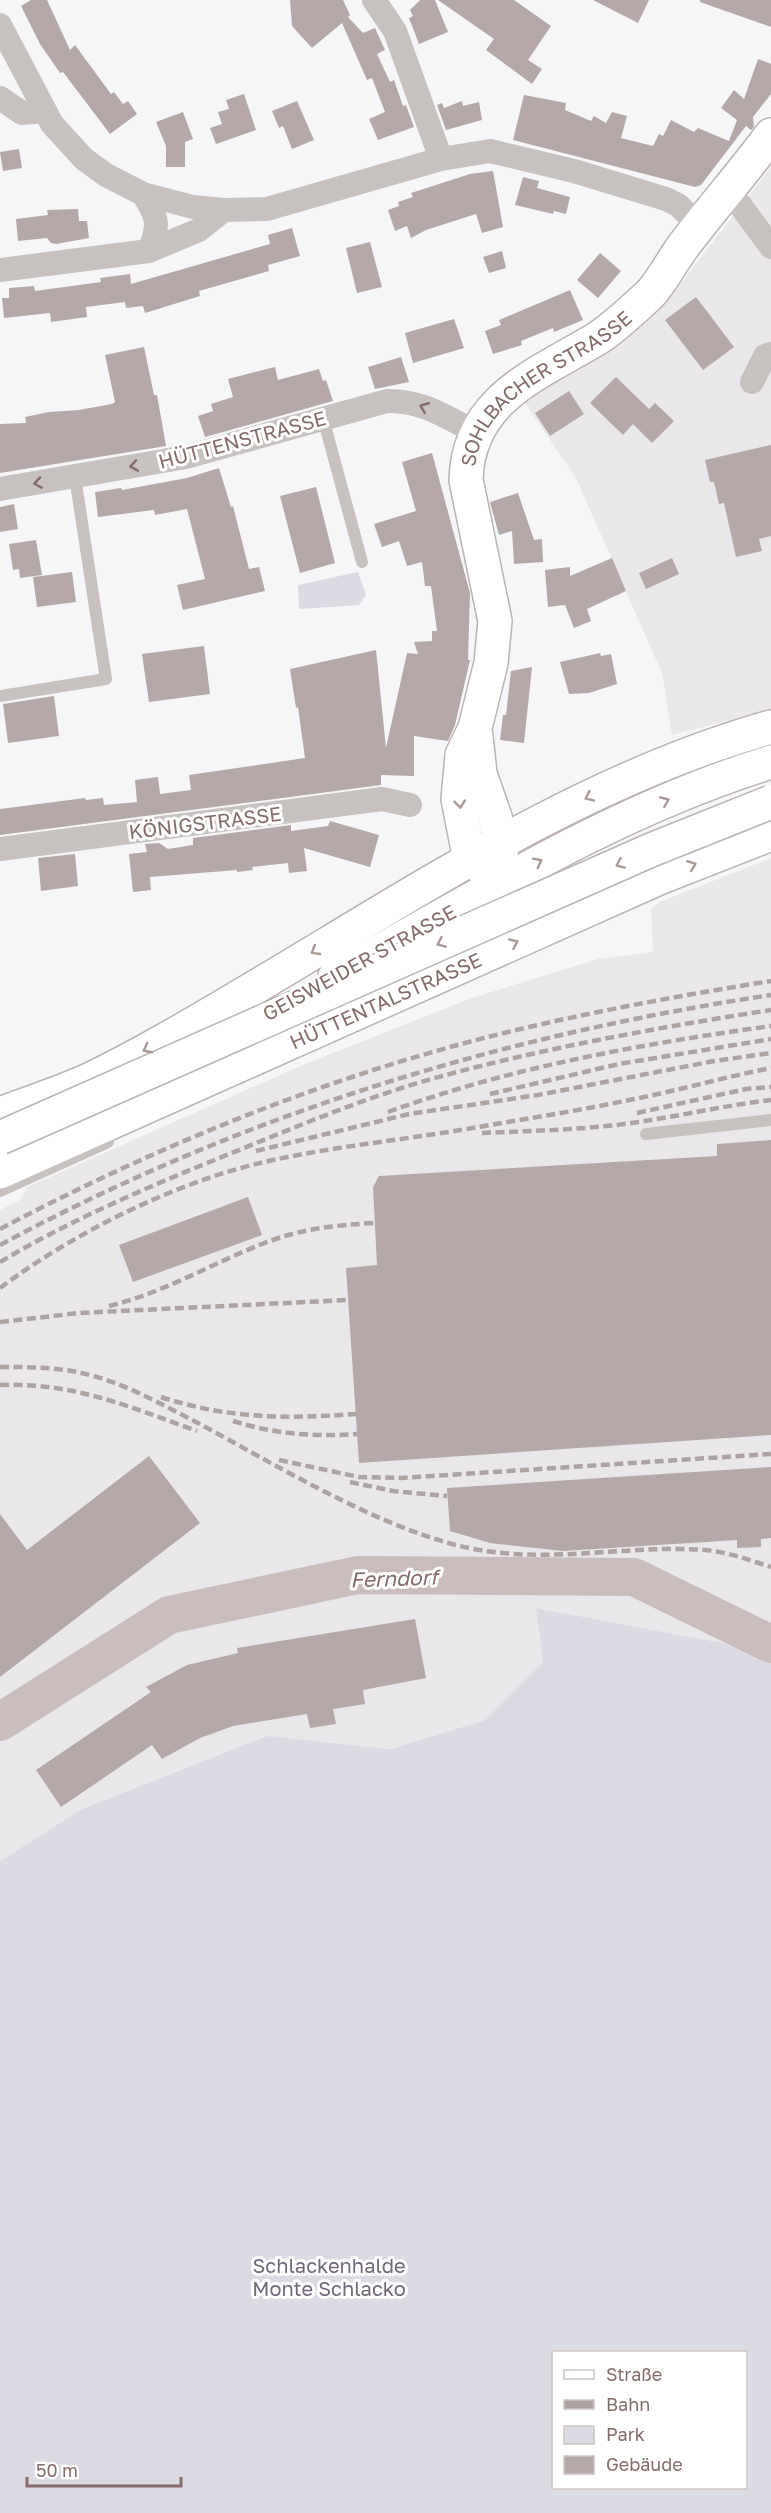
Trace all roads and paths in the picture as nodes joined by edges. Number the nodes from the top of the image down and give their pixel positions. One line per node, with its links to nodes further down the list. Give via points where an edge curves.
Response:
1 (374, 0): 6 (street, via 395,31)
2 (0, 25): 4 (street)
3 (0, 98): 4 (street, via 22,113)
4 (45, 111): 8 (street, via 84,159)
5 (771, 135): 7 (main road, SOHLBACHER STRASSE)
6 (441, 159): 9 (street, via 267,209); 10 (street, via 490,151 574,171 666,199)
7 (729, 190): 10 (main road, SOHLBACHER STRASSE); 11 (street)
8 (143, 194): 9 (street, via 193,207); 12 (street, via 156,214 156,234)
9 (224, 210): 12 (street, via 199,230)
10 (700, 226): 17 (main road, SOHLBACHER STRASSE, via 652,292 608,331 525,379 498,403)
11 (771, 247)
12 (149, 251): 13 (street)
13 (0, 270)
14 (771, 354): 15 (street, via 765,356)
15 (752, 382)
16 (323, 418): 17 (street, HÜTTENSTRASSE, one-way to 16, via 424,405 406,400 387,401); 18 (street, HÜTTENSTRASSE, one-way to 18, via 186,457); 20 (lane)
17 (477, 433): 23 (main road, SOHLBACHER STRASSE, via 466,480 495,621 491,663)
18 (75, 477): 19 (street, HÜTTENSTRASSE, one-way to 19); 21 (lane, via 106,679)
19 (0, 489)
20 (362, 562)
21 (0, 696)
22 (771, 727): 24 (main road, GEISWEIDER STRASSE)
23 (475, 728): 26 (main road, SOHLBACHER STRASSE); 34 (main road, SOHLBACHER STRASSE, one-way to 34, via 462,755 458,799)
24 (711, 746): 27 (main road); 30 (main road, GEISWEIDER STRASSE, one-way to 30)
25 (771, 762): 27 (main road, GEISWEIDER STRASSE)
26 (480, 774): 30 (main road, via 514,805); 32 (main road, SOHLBACHER STRASSE)
27 (718, 778): 35 (main road, GEISWEIDER STRASSE, one-way to 27, via 636,813)
28 (771, 802): 40 (main road, HÜTTENTALSTRASSE, one-way to 40, bridge, via 651,850)
29 (410, 805): 33 (street, KÖNIGSTRASSE, via 382,799)
30 (555, 814): 32 (main road, GEISWEIDER STRASSE)
31 (771, 834): 42 (main road, HÜTTENTALSTRASSE, one-way to 31, via 648,883)
32 (501, 843): 34 (main road, GEISWEIDER STRASSE); 35 (main road, SOHLBACHER STRASSE)
33 (0, 849)
34 (470, 860): 35 (main road); 36 (main road, GEISWEIDER STRASSE, one-way to 36, via 175,1034 88,1080)
35 (501, 880): 41 (main road, GEISWEIDER STRASSE, via 458,908 99,1107)
36 (0, 1114)
37 (771, 1120): 38 (lane)
38 (646, 1134)
39 (118, 1137): 43 (lane)
40 (0, 1138)
41 (0, 1148)
42 (0, 1172)
43 (0, 1191)

